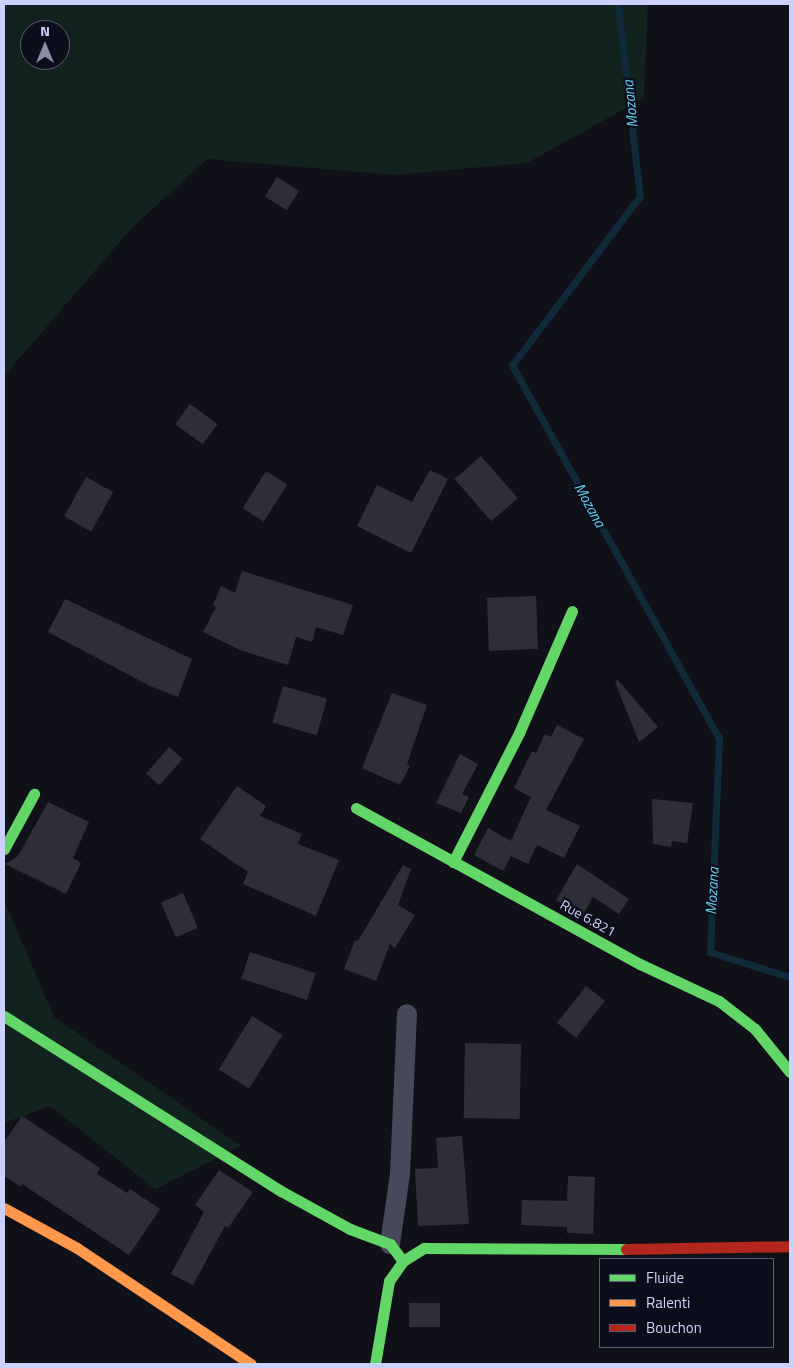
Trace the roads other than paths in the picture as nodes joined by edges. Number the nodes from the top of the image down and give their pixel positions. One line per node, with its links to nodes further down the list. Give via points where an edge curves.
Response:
1 (572, 611): 5 (street, via 520,733)
2 (34, 794): 4 (street)
3 (356, 808): 5 (street, Rue 6.821)
4 (4, 849)
5 (453, 862): 8 (street, Rue 6.821, via 640,964 719,1001 755,1029)
6 (407, 1014): 10 (street, via 400,1174)
7 (4, 1016): 10 (street, via 281,1191 350,1229)
8 (790, 1072)
9 (4, 1208): 13 (street, via 76,1248)
10 (390, 1244): 12 (street)
11 (790, 1246): 12 (street, via 700,1250 424,1248)
12 (403, 1261): 14 (street, via 389,1281)
13 (251, 1364)
14 (376, 1364)

